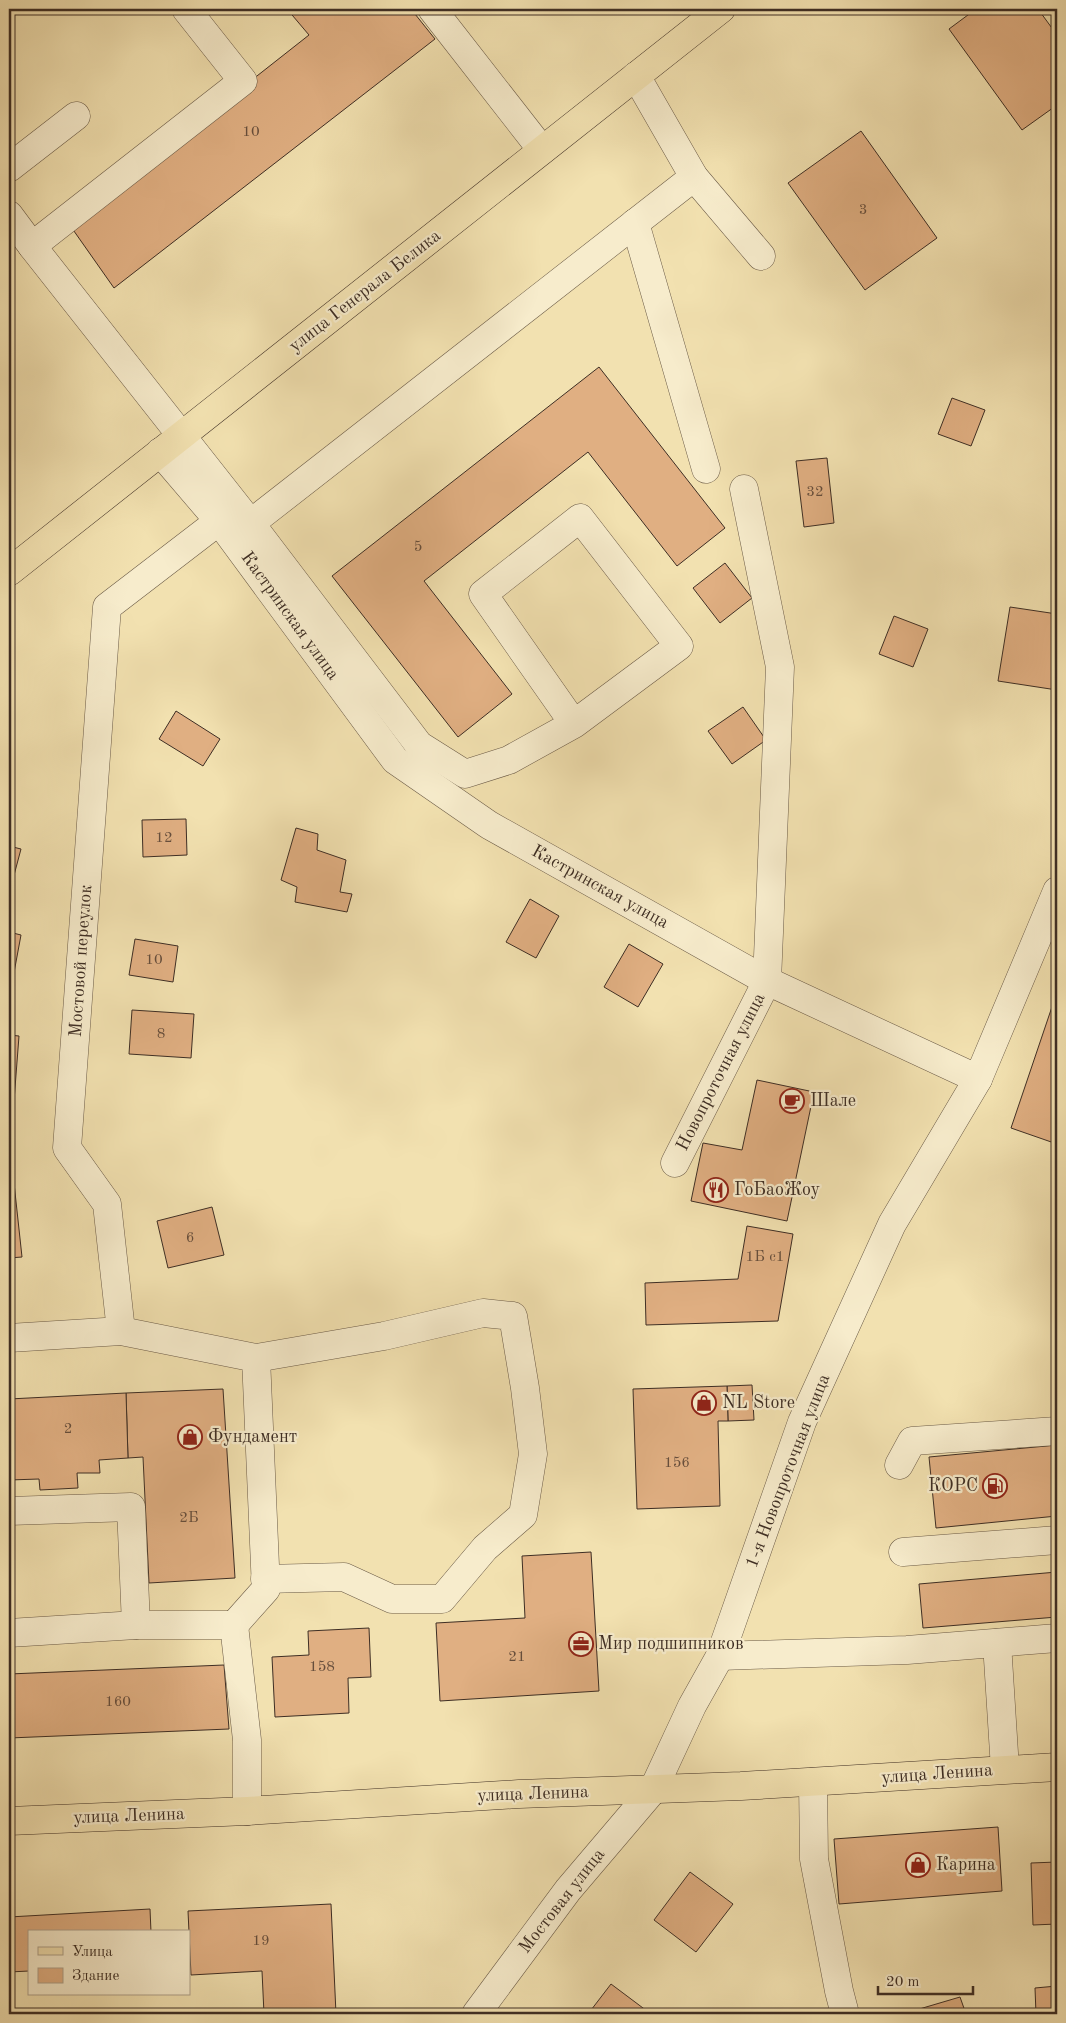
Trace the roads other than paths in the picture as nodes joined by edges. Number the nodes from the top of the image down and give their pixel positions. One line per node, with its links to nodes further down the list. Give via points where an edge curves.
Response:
1 (186, 9): 11 (street, via 243,81)
2 (432, 9): 6 (street)
3 (721, 9): 4 (main road, улица Генерала Белика)
4 (636, 76): 6 (main road, улица Генерала Белика); 8 (street)
5 (76, 116): 7 (street)
6 (542, 150): 13 (main road, улица Генерала Белика)
7 (9, 168)
8 (694, 177): 10 (street, Мостовой переулок); 12 (street)
9 (9, 215): 11 (street)
10 (635, 223): 14 (street); 16 (street, Мостовой переулок)
11 (32, 246): 13 (street)
12 (761, 256)
13 (171, 444): 16 (street); 17 (main road, улица Генерала Белика)
14 (706, 468)
15 (744, 489): 20 (street, via 780,668)
16 (234, 528): 18 (street, via 419,745 465,774 508,760); 20 (street, Кастринская улица, via 395,760 489,825); 23 (street, Мостовой переулок, via 108,607 67,1148 107,1204)
17 (9, 572)
18 (574, 724): 18 (street, via 679,646 580,518 482,594)
19 (1057, 890): 21 (street)
20 (767, 981): 21 (street, Кастринская улица); 22 (street, Новопроточная улица)
21 (978, 1079): 37 (street, 1-я Новопроточная улица, via 892,1224 806,1413)
22 (675, 1163)
23 (121, 1330): 24 (street); 25 (street)
24 (9, 1338)
25 (256, 1358): 31 (street); 31 (street, via 384,1336 483,1313 513,1316 533,1454 523,1515 485,1548 442,1599 392,1599 344,1577)
26 (1057, 1431): 27 (street, via 912,1442)
27 (899, 1465)
28 (9, 1511): 32 (street, via 131,1507)
29 (1057, 1540): 30 (street)
30 (903, 1552)
31 (265, 1579): 33 (street, via 266,1589)
32 (136, 1625): 33 (street); 34 (street)
33 (234, 1625): 42 (street, via 247,1740)
34 (9, 1633)
35 (1057, 1638): 36 (street)
36 (997, 1643): 37 (street, via 907,1650); 39 (street)
37 (720, 1656): 41 (street, 1-я Новопроточная улица, via 692,1706)
38 (1057, 1767): 39 (main road, улица Ленина)
39 (1005, 1769): 40 (main road, улица Ленина)
40 (813, 1782): 41 (main road, улица Ленина); 45 (street, via 814,1859)
41 (653, 1790): 42 (main road, улица Ленина, via 519,1794); 44 (street, Мостовая улица, via 568,1890)
42 (247, 1811): 43 (main road, улица Ленина)
43 (9, 1821)
44 (476, 2014)
45 (845, 2014)

